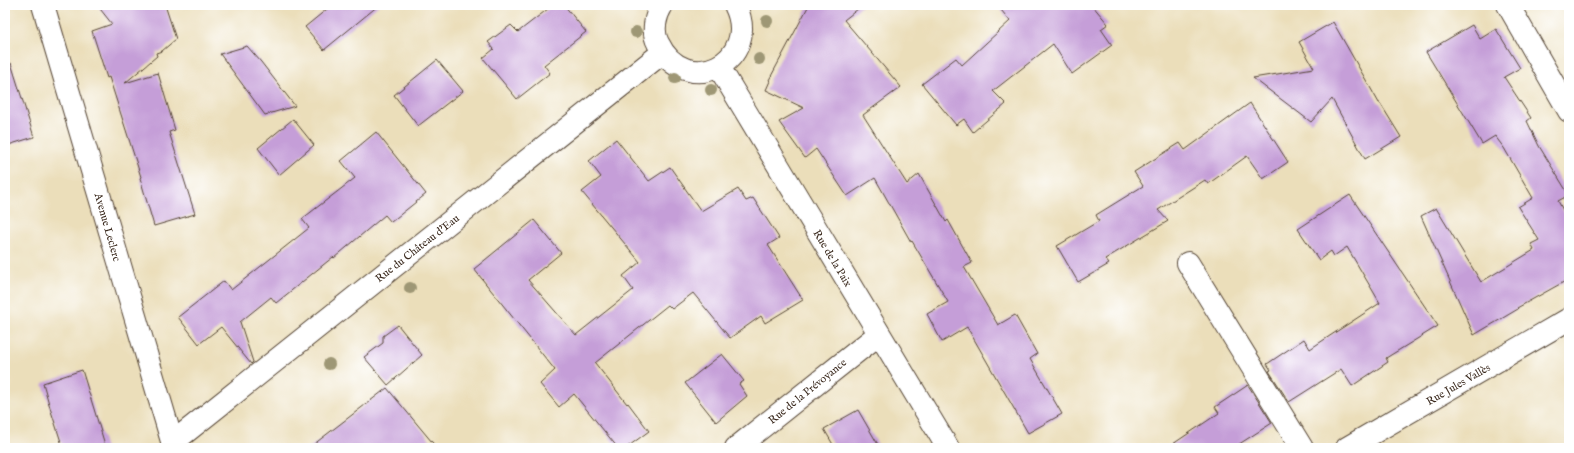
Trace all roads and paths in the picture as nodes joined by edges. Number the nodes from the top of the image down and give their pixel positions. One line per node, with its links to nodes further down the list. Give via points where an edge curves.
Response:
1 (43, 5): 11 (street, Avenue Leclerc)
2 (662, 5): 5 (street, via 655,25 656,40)
3 (735, 5): 6 (street, via 742,30 739,45 730,58)
4 (1508, 5): 7 (street)
5 (662, 53): 6 (street, via 676,65 694,72); 11 (street, Rue du Château d'Eau)
6 (719, 67): 10 (street, Rue de la Paix)
7 (1569, 111)
8 (1188, 263): 14 (street)
9 (1569, 319): 15 (street, Rue Jules Vallès)
10 (879, 334): 12 (street, Rue de la Prévoyance); 13 (street, Rue de la Paix)
11 (173, 445)
12 (736, 448)
13 (948, 448)
14 (1302, 448)
15 (1347, 448)

